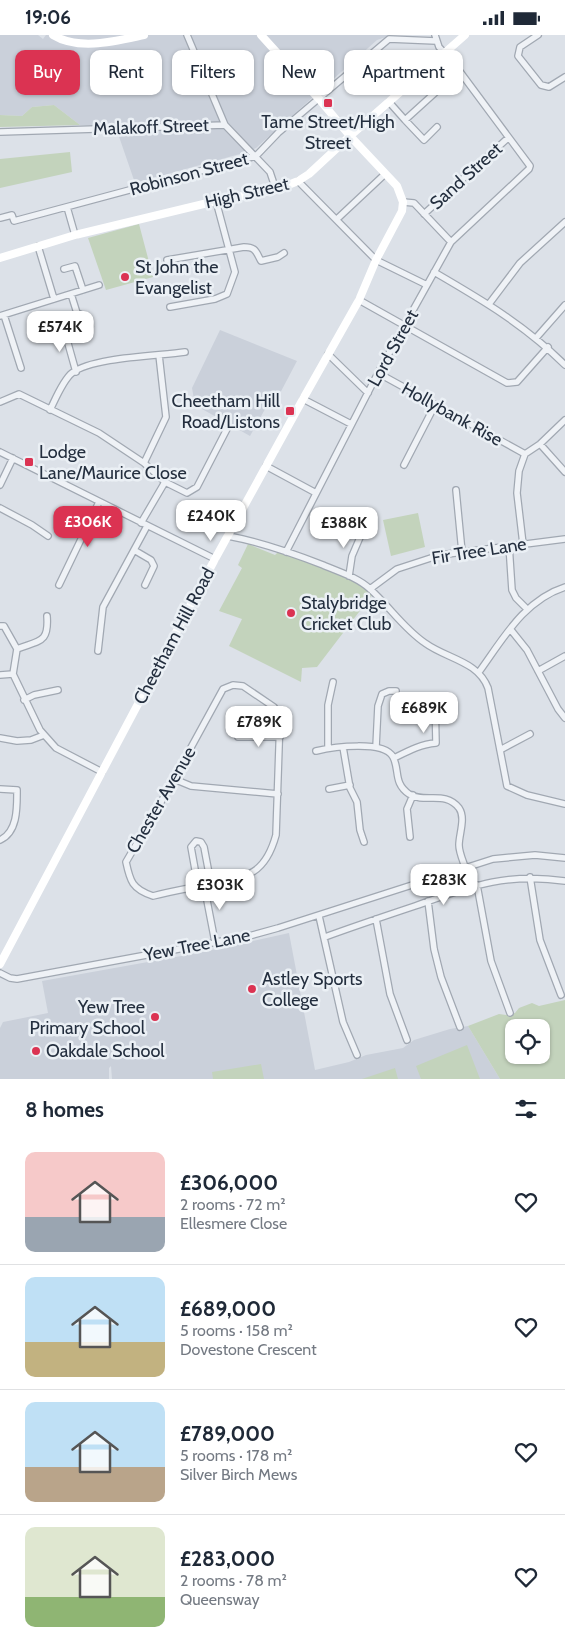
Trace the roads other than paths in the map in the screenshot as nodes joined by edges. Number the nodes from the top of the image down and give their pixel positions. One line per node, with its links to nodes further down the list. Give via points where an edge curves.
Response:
1 (53, 35): 2 (main road, via 66,41 87,43)
2 (144, 35)
3 (187, 35): 17 (street)
4 (261, 35): 14 (main road)
5 (465, 35): 9 (main road, High Street)
6 (538, 35): 11 (street, via 520,47 518,56 540,85 549,87)
7 (435, 38): 8 (street); 14 (street, Robinson Street, via 389,39)
8 (442, 50)
9 (448, 50)
10 (463, 76): 21 (street)
11 (565, 77)
12 (397, 95): 15 (main road, High Street)
13 (432, 95): 16 (street)
14 (319, 99): 20 (main road); 22 (street, Robinson Street)
15 (389, 102): 16 (street); 20 (main road, High Street)
16 (404, 120): 18 (street, via 424,139)
17 (225, 125): 19 (street, Malakoff Street); 22 (street)
18 (437, 127)
19 (0, 132)
20 (350, 136): 23 (main road); 24 (main road, High Street)
21 (508, 138): 29 (street, Sand Street); 34 (street, Lord Street, via 530,166 529,169)
22 (256, 155): 25 (street, via 270,172); 28 (street, Robinson Street)
23 (385, 174): 27 (main road, via 397,186); 31 (street)
24 (298, 181): 25 (main road, High Street); 31 (street)
25 (276, 190): 26 (main road, High Street)
26 (216, 201): 33 (main road, High Street); 36 (street)
27 (403, 202): 29 (street, via 414,203); 40 (main road, Cheetham Hill Road, via 398,222)
28 (67, 207): 30 (street, Robinson Street, via 14,221 12,215); 33 (street)
29 (424, 214): 34 (street)
30 (0, 218)
31 (337, 219): 40 (street)
32 (565, 222): 49 (street, via 520,263)
33 (75, 235): 35 (main road, High Street)
34 (451, 242): 42 (street, Lord Street)
35 (38, 246): 38 (main road, High Street); 47 (street)
36 (229, 249): 37 (street, via 253,247 261,261); 39 (street); 51 (street, via 235,272 227,294)
37 (284, 253)
38 (0, 258)
39 (167, 260)
40 (376, 260): 44 (street); 48 (main road, Cheetham Hill Road)
41 (64, 269): 45 (street, via 75,266)
42 (434, 272): 44 (street, Lord Street); 49 (street)
43 (99, 285): 45 (street)
44 (426, 285): 53 (street, Lord Street)
45 (83, 290): 46 (street)
46 (71, 294): 47 (street); 54 (street, via 77,313 86,317)
47 (54, 299): 52 (street)
48 (360, 300): 53 (street); 59 (main road, Cheetham Hill Road)
49 (489, 304): 56 (street)
50 (565, 305): 56 (street)
51 (170, 307)
52 (2, 316): 62 (street)
53 (405, 325): 57 (street, via 507,383 518,382); 64 (street, Lord Street)
54 (90, 326)
55 (64, 329): 63 (street)
56 (536, 338): 57 (street)
57 (548, 347): 61 (street)
58 (185, 352): 60 (street)
59 (328, 353): 65 (street); 66 (main road, Cheetham Hill Road)
60 (159, 355): 63 (street, via 108,361); 77 (street, via 166,417)
61 (565, 365)
62 (20, 368)
63 (76, 372): 69 (street, via 71,374)
64 (378, 373): 65 (street, Lord Street); 68 (street, Hollybank Rise)
65 (368, 393): 71 (street, Lord Street)
66 (302, 399): 71 (street); 79 (main road, Cheetham Hill Road)
67 (0, 402): 69 (street, via 19,394)
68 (435, 405): 75 (street, Hollybank Rise); 78 (street)
69 (50, 410): 77 (street, via 99,433)
70 (565, 420): 73 (street)
71 (351, 424): 84 (street, Lord Street)
72 (227, 429): 81 (street, via 197,487 187,493)
73 (540, 444): 75 (street); 80 (street)
74 (0, 452): 76 (street)
75 (525, 454): 92 (street, via 517,493)
76 (13, 458): 82 (street); 85 (street)
77 (144, 463): 81 (street)
78 (404, 465)
79 (266, 466): 84 (street); 90 (main road, Cheetham Hill Road)
80 (565, 472)
81 (165, 482): 88 (street)
82 (0, 485)
83 (456, 490): 96 (street)
84 (316, 493): 95 (street, Lord Street)
85 (99, 501): 88 (street); 99 (street)
86 (0, 508): 89 (street)
87 (349, 520): 98 (street, via 364,528 352,556)
88 (144, 525): 94 (street); 97 (street)
89 (48, 536)
90 (228, 536): 95 (street); 97 (main road, Cheetham Hill Road)
91 (565, 539): 92 (street, Fir Tree Lane)
92 (523, 544): 93 (street, Fir Tree Lane)
93 (509, 545): 96 (street, Fir Tree Lane); 103 (street, via 512,590)
94 (134, 549): 100 (street, via 151,560 154,567); 108 (street, via 103,607)
95 (286, 552): 98 (street)
96 (462, 552): 102 (street, Fir Tree Lane, via 440,555 397,569)
97 (215, 559): 131 (main road, Cheetham Hill Road)
98 (349, 576): 102 (street)
99 (59, 585)
100 (144, 585)
101 (565, 587): 103 (street)
102 (370, 589): 111 (street, via 412,634)
103 (527, 609): 106 (street)
104 (47, 616): 107 (street, via 48,631 43,640)
105 (0, 626): 107 (street, via 4,626)
106 (511, 629): 110 (street); 111 (street)
107 (17, 649): 112 (street)
108 (98, 651)
109 (565, 656): 110 (street)
110 (538, 671): 119 (street)
111 (479, 672): 128 (street, via 488,688)
112 (13, 674): 113 (street); 118 (street)
113 (0, 675)
114 (333, 682): 127 (street, via 328,705)
115 (58, 690): 118 (street)
116 (396, 691): 126 (street, via 382,694 378,706)
117 (435, 697): 130 (street, via 436,745 427,743)
118 (24, 700): 121 (street)
119 (565, 717)
120 (530, 734): 128 (street)
121 (44, 735): 124 (street, via 17,741); 131 (street, via 56,748)
122 (238, 737): 123 (street)
123 (280, 737): 132 (street, Chester Avenue, via 280,718 274,707 243,686 233,685 223,689); 136 (street, Chester Avenue)
124 (0, 738)
125 (343, 747): 126 (street); 127 (street); 133 (street)
126 (376, 747): 130 (street, via 386,749)
127 (328, 748): 129 (street)
128 (500, 750): 138 (street, via 507,786 527,795)
129 (316, 751)
130 (394, 758): 137 (street, via 398,781)
131 (102, 772): 156 (main road, Cheetham Hill Road)
132 (174, 779): 136 (street, via 191,786); 149 (street, Chester Avenue, via 126,862 131,882 153,896)
133 (350, 785): 135 (street); 141 (street, via 357,802)
134 (0, 789): 140 (street, via 17,790 17,811 13,826)
135 (329, 789)
136 (278, 793): 147 (street, Chester Avenue, via 276,835 267,859 248,875)
137 (413, 795): 139 (street, via 407,809); 143 (street, via 444,797 460,809 459,846)
138 (565, 804)
139 (410, 837)
140 (0, 840)
141 (364, 842)
142 (565, 858): 143 (street, Yew Tree Lane, via 514,856)
143 (465, 867): 144 (street, Yew Tree Lane)
144 (451, 873): 150 (street); 152 (street, Yew Tree Lane)
145 (530, 877): 146 (street); 148 (street); 158 (street, via 540,940)
146 (565, 881)
147 (211, 884): 149 (street, Chester Avenue); 149 (street, via 204,847 197,841 191,847)
148 (477, 885): 150 (street); 159 (street, via 491,961)
149 (201, 886): 155 (street)
150 (457, 890): 151 (street)
151 (428, 901): 153 (street); 160 (street, via 441,977)
152 (319, 916): 154 (street); 155 (street, Yew Tree Lane)
153 (376, 919): 154 (street); 161 (street, via 390,994)
154 (325, 937): 162 (street, via 341,1014)
155 (215, 942): 157 (street, Yew Tree Lane, via 16,979)
156 (0, 964)
157 (0, 973)
158 (561, 995)
159 (510, 1013)
160 (460, 1027)
161 (407, 1040)
162 (357, 1055)

